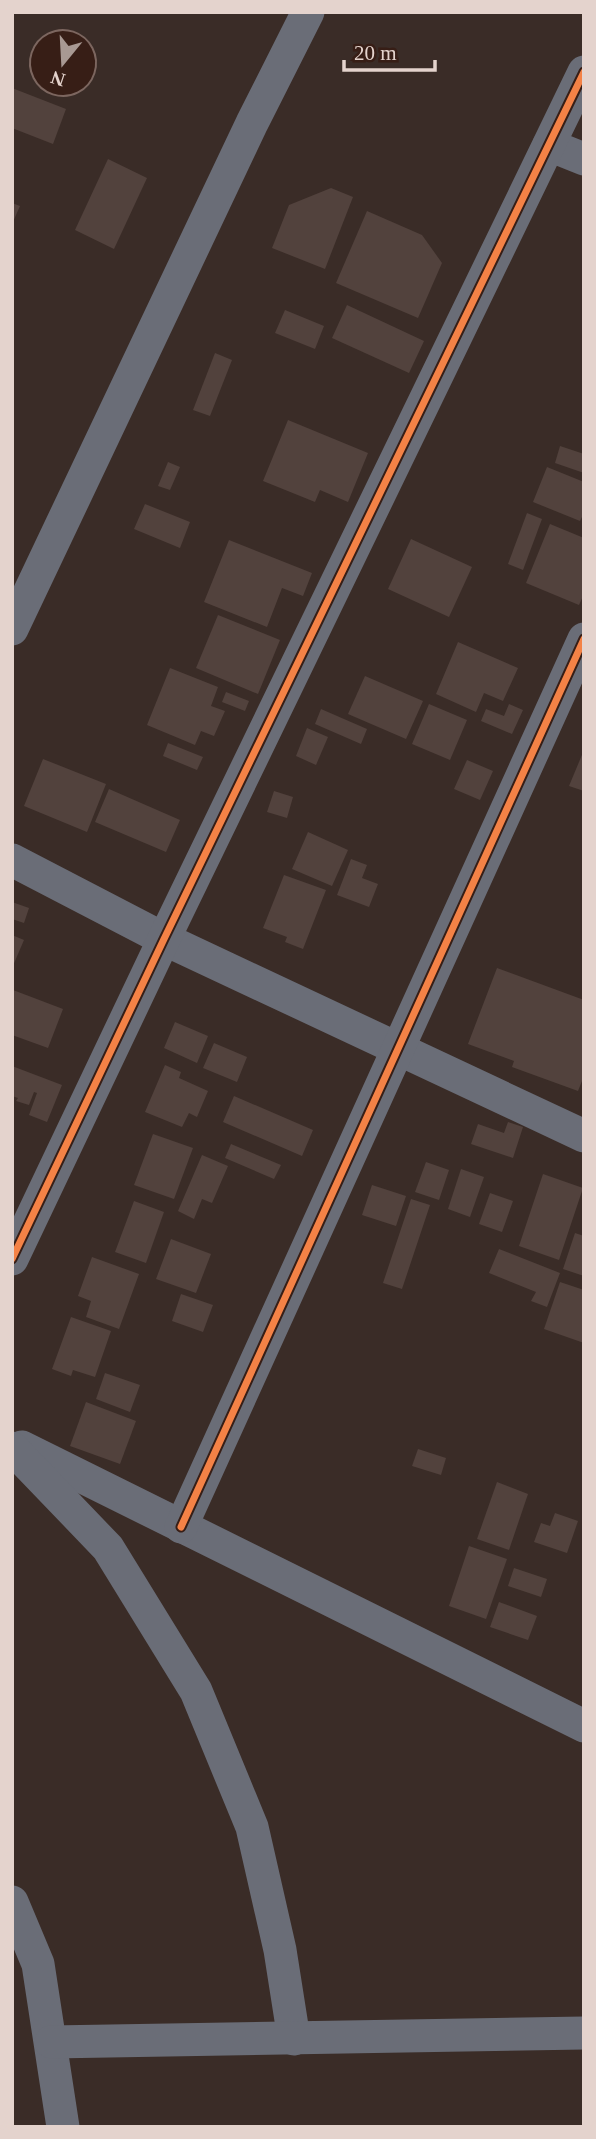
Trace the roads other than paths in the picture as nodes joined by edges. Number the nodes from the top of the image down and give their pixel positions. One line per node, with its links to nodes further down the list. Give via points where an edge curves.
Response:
1 (307, 12): 5 (street)
2 (584, 72): 3 (street)
3 (549, 145): 4 (street); 8 (street)
4 (584, 159)
5 (12, 629)
6 (584, 639): 9 (street)
7 (12, 860): 8 (street)
8 (164, 939): 9 (street); 11 (street)
9 (398, 1047): 10 (street); 14 (street)
10 (584, 1136)
11 (12, 1259)
12 (12, 1443): 14 (street)
13 (12, 1448): 18 (street, via 108,1548 196,1691 252,1827 280,1950)
14 (181, 1527): 15 (street)
15 (584, 1726)
16 (12, 1902): 19 (street, via 38,1964)
17 (584, 2033): 18 (street)
18 (294, 2039): 19 (street)
19 (51, 2042): 20 (street)
20 (63, 2127)

